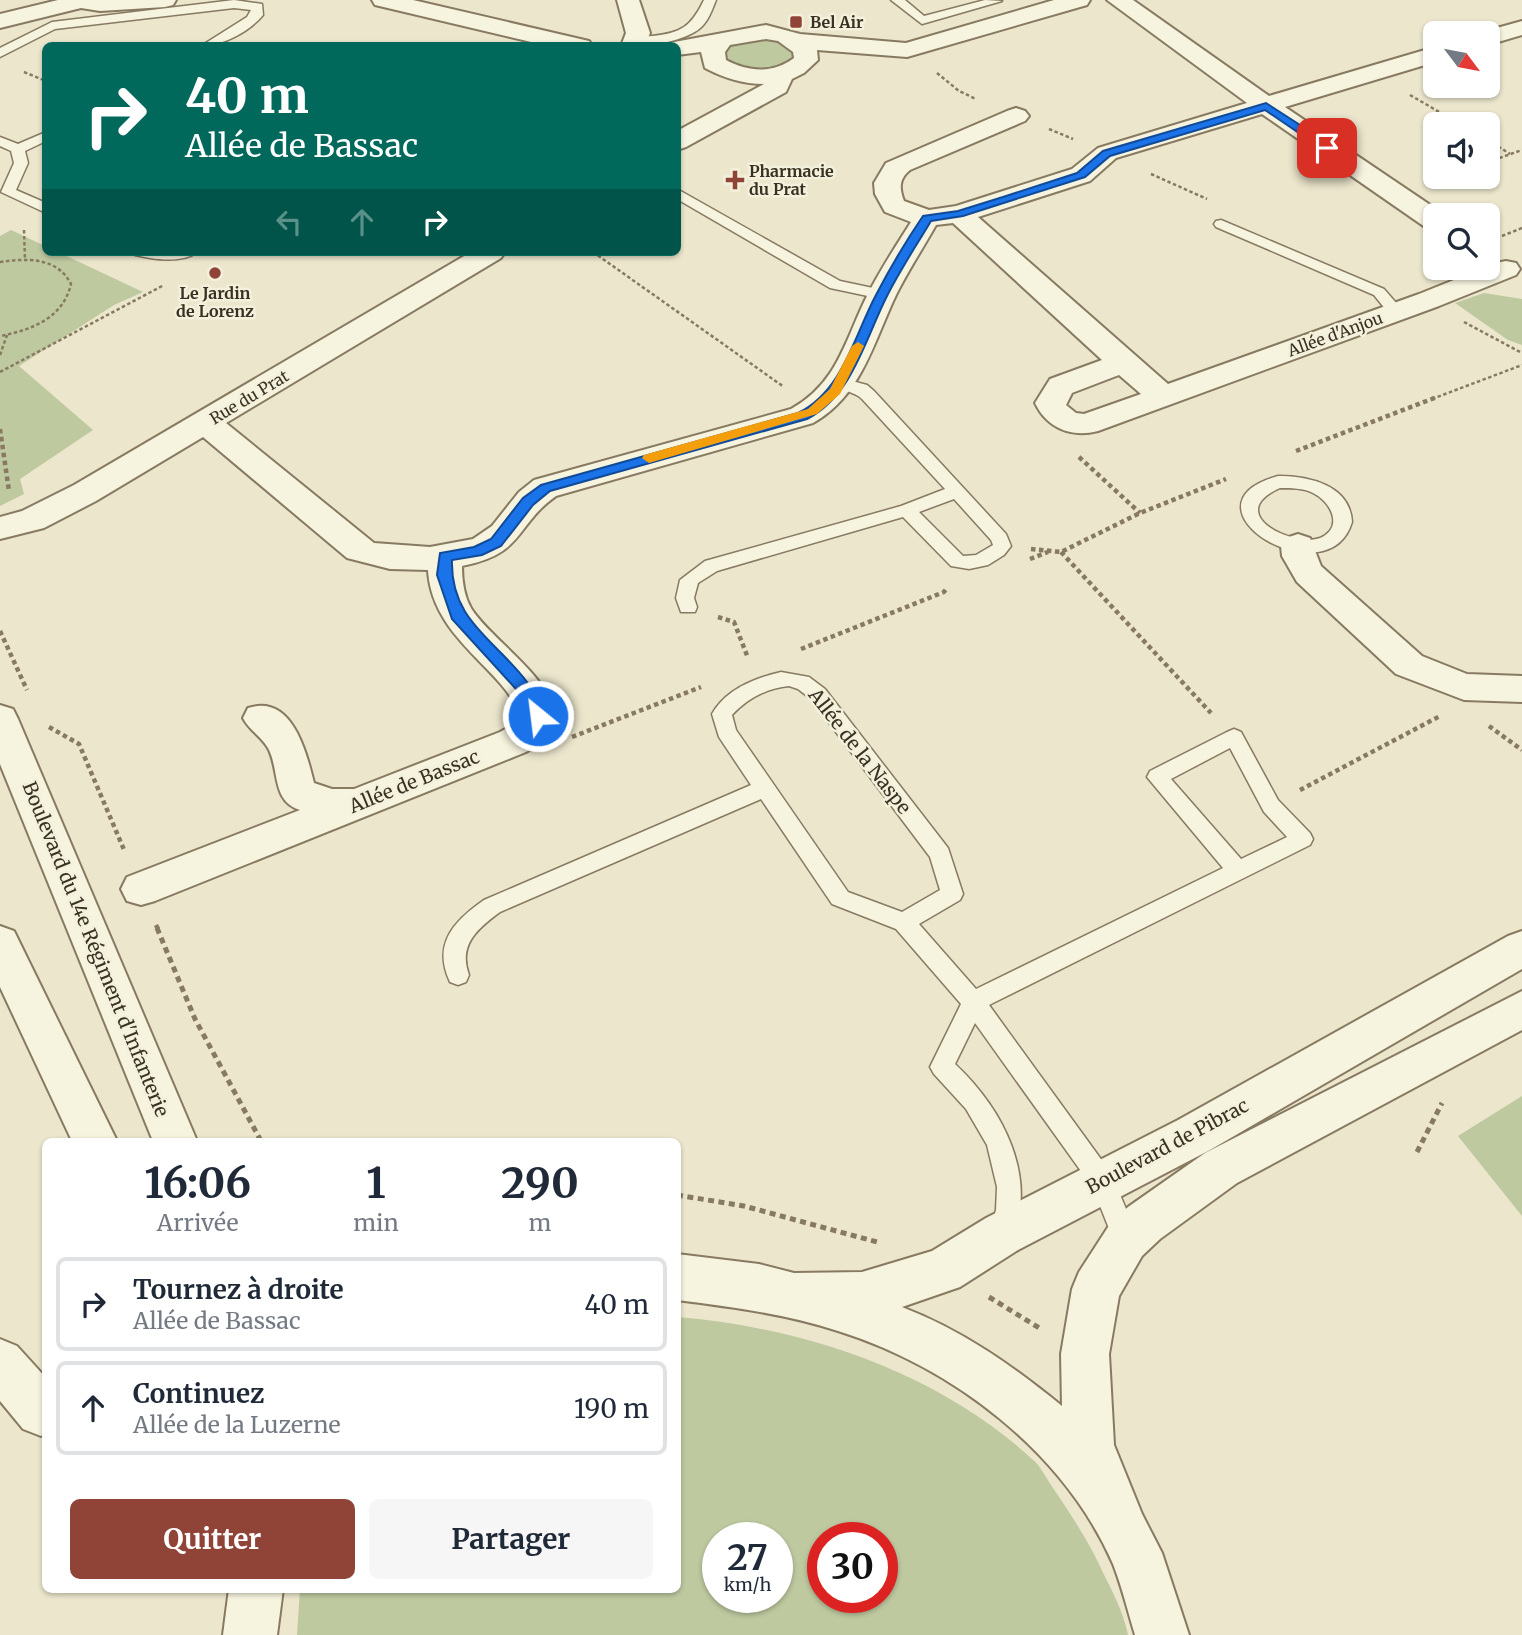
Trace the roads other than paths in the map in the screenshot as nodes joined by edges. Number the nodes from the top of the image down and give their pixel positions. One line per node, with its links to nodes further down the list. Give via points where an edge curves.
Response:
1 (10, 0): 13 (street)
2 (165, 0): 12 (street)
3 (271, 0): 14 (lane)
4 (383, 0): 21 (street)
5 (628, 0): 22 (street, via 637,25)
6 (710, 0): 23 (lane, via 690,29)
7 (897, 0): 8 (lane, via 922,20)
8 (994, 0)
9 (1079, 0): 25 (street, via 907,50)
10 (1118, 0): 31 (street)
11 (74, 1): 12 (street); 15 (street)
12 (127, 1)
13 (0, 6)
14 (258, 7): 20 (lane, via 251,20); 26 (lane, via 234,4 52,26)
15 (0, 21)
16 (1522, 28): 17 (street)
17 (1500, 34)
18 (789, 37): 19 (street, via 755,31); 25 (street); 30 (street, via 806,50 806,60)
19 (727, 38): 24 (street); 29 (street, via 713,52 714,63)
20 (214, 42)
21 (564, 42)
22 (635, 42)
23 (640, 42)
24 (681, 47)
25 (876, 49): 30 (street)
26 (0, 53)
27 (1423, 58): 31 (street)
28 (681, 63): 29 (street)
29 (732, 73): 30 (street, via 762,78); 32 (street, via 728,104)
30 (788, 73): 32 (street, via 777,87)
31 (1266, 106): 42 (street); 43 (street, via 1107,153 1081,175)
32 (721, 116): 35 (street)
33 (1016, 116): 44 (street, via 901,164 889,174 886,187 894,206)
34 (42, 138): 38 (lane)
35 (681, 140)
36 (1, 142): 38 (lane)
37 (42, 146): 38 (lane)
38 (18, 149): 39 (lane, via 21,163)
39 (3, 194): 41 (lane)
40 (681, 195): 48 (lane, via 835,285)
41 (42, 208)
42 (1423, 213)
43 (959, 214): 44 (street); 50 (street)
44 (927, 218): 48 (street)
45 (1221, 224): 49 (lane, via 1379,292)
46 (484, 256): 53 (street, Rue du Prat)
47 (1505, 269): 49 (street, Allée d'Anjou)
48 (882, 294): 51 (street)
49 (1396, 312): 52 (street, Allée d'Anjou)
50 (1124, 363): 52 (street); 52 (street, Allée d'Anjou, via 1060,386 1050,403 1052,408 1068,422 1080,425)
51 (841, 383): 54 (lane, via 868,394); 58 (street, via 816,409 802,416 545,488 496,542)
52 (1162, 395)
53 (206, 423): 56 (street, Rue du Prat, via 32,520); 58 (street, via 359,550 382,557)
54 (957, 491): 55 (lane); 55 (lane, via 1000,538 1002,546 995,554 977,562 957,561)
55 (907, 510): 59 (lane, via 701,570 686,587)
56 (5, 515)
57 (1298, 546): 57 (lane, via 1329,542 1339,534 1344,513 1337,502 1318,489 1294,482 1278,482 1253,493 1248,503 1255,525 1281,542); 60 (street, via 1309,574 1409,665 1464,687)
58 (445, 557): 64 (street, Allée de Bassac, via 444,575 455,611 521,686 537,710 537,722 513,742)
59 (688, 607)
60 (1522, 689)
61 (261, 718): 64 (street, via 285,741 297,789 303,796 332,804)
62 (0, 719): 74 (street, Boulevard du 14e Régiment d'Infanterie)
63 (764, 789): 67 (lane, Allée de la Naspe, via 840,898); 67 (lane, Allée de la Naspe, via 726,732 721,720 725,707 755,689 787,678 806,683 940,854 952,894); 70 (lane, via 492,906 466,927 455,945 452,965)
64 (357, 804): 66 (street, Allée de Bassac)
65 (1239, 872): 65 (lane, via 1302,839 1271,806 1234,737 1157,777); 71 (lane)
66 (141, 889)
67 (904, 922): 71 (lane, Allée de la Naspe)
68 (0, 943): 73 (street)
69 (1522, 948): 75 (street, Boulevard de Pibrac, via 1194,1135)
70 (458, 975)
71 (973, 1002): 75 (lane, Allée de la Naspe); 76 (lane, via 942,1067 967,1093 1000,1144 1011,1188)
72 (1522, 1009): 77 (street, via 1221,1168)
73 (93, 1138)
74 (174, 1138)
75 (1102, 1181): 76 (street, Boulevard de Pibrac); 77 (lane, Allée de la Naspe)
76 (1002, 1234): 79 (street, Boulevard de Pibrac, via 943,1271 904,1285 862,1296)
77 (1126, 1240): 82 (street, via 1096,1290 1085,1354 1089,1445)
78 (681, 1277): 79 (street)
79 (797, 1295): 82 (street, via 894,1326 993,1380 1070,1451)
80 (0, 1363): 81 (street)
81 (41, 1411)
82 (1121, 1526): 85 (street, via 1151,1594)
83 (255, 1593): 84 (street)
84 (250, 1635)
85 (1162, 1635)

